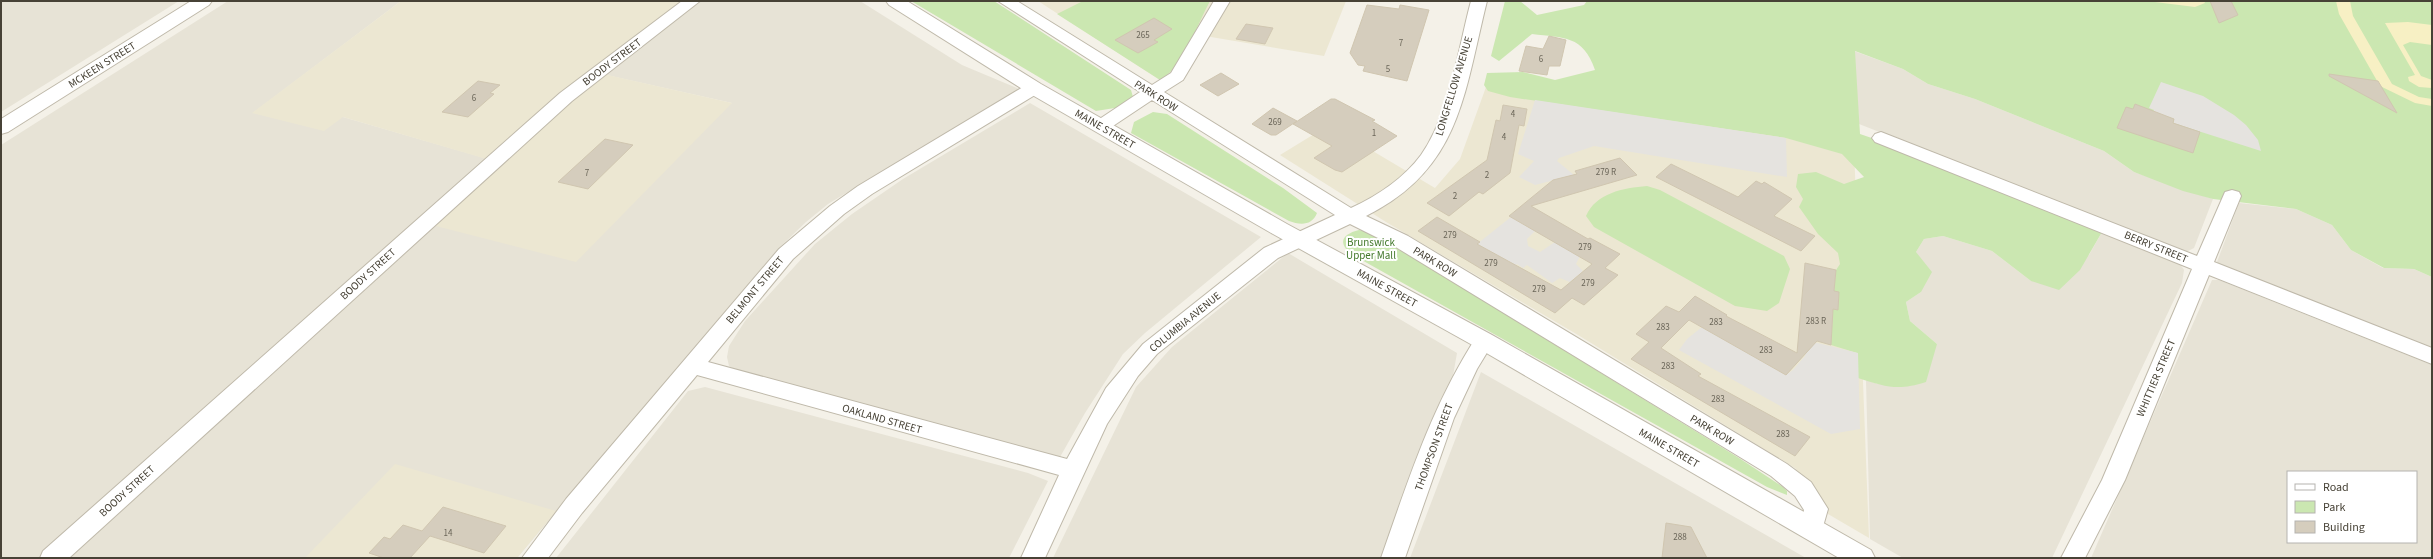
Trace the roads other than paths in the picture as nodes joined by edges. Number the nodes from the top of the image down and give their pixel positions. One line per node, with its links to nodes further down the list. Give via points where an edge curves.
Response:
1 (203, 1): 10 (street, MCKEEN STREET)
2 (692, 1): 21 (street, BOODY STREET, via 566,97)
3 (895, 1): 7 (street, MAINE STREET)
4 (1006, 1): 8 (street, PARK ROW)
5 (1478, 1): 13 (street, LONGFELLOW AVENUE, via 1450,108 1434,148 1412,176)
6 (1219, 8): 8 (street, via 1177,76)
7 (1034, 88): 9 (street, MAINE STREET); 18 (street, BELMONT STREET, via 884,178 810,231 771,270)
8 (1152, 94): 9 (street); 13 (street, PARK ROW)
9 (1101, 126): 14 (street, MAINE STREET)
10 (1, 128)
11 (1881, 138): 15 (street, BERRY STREET)
12 (2232, 196): 15 (street, WHITTIER STREET)
13 (1352, 217): 14 (street, LONGFELLOW AVENUE); 20 (street, PARK ROW, via 1400,241 1779,470 1803,489 1816,509)
14 (1298, 240): 16 (street, MAINE STREET); 19 (street, COLUMBIA AVENUE, via 1276,250 1149,350 1106,408)
15 (2204, 266): 17 (street, BERRY STREET); 26 (street, WHITTIER STREET, via 2113,480)
16 (1484, 341): 20 (street, MAINE STREET); 24 (street, THOMPSON STREET, via 1471,358 1444,414)
17 (2432, 356)
18 (691, 365): 19 (street, OAKLAND STREET); 22 (street, BELMONT STREET)
19 (1074, 470): 23 (street, COLUMBIA AVENUE)
20 (1812, 530): 25 (street, MAINE STREET)
21 (52, 558)
22 (534, 558)
23 (1034, 558)
24 (1393, 558)
25 (1862, 558)
26 (2073, 558)

